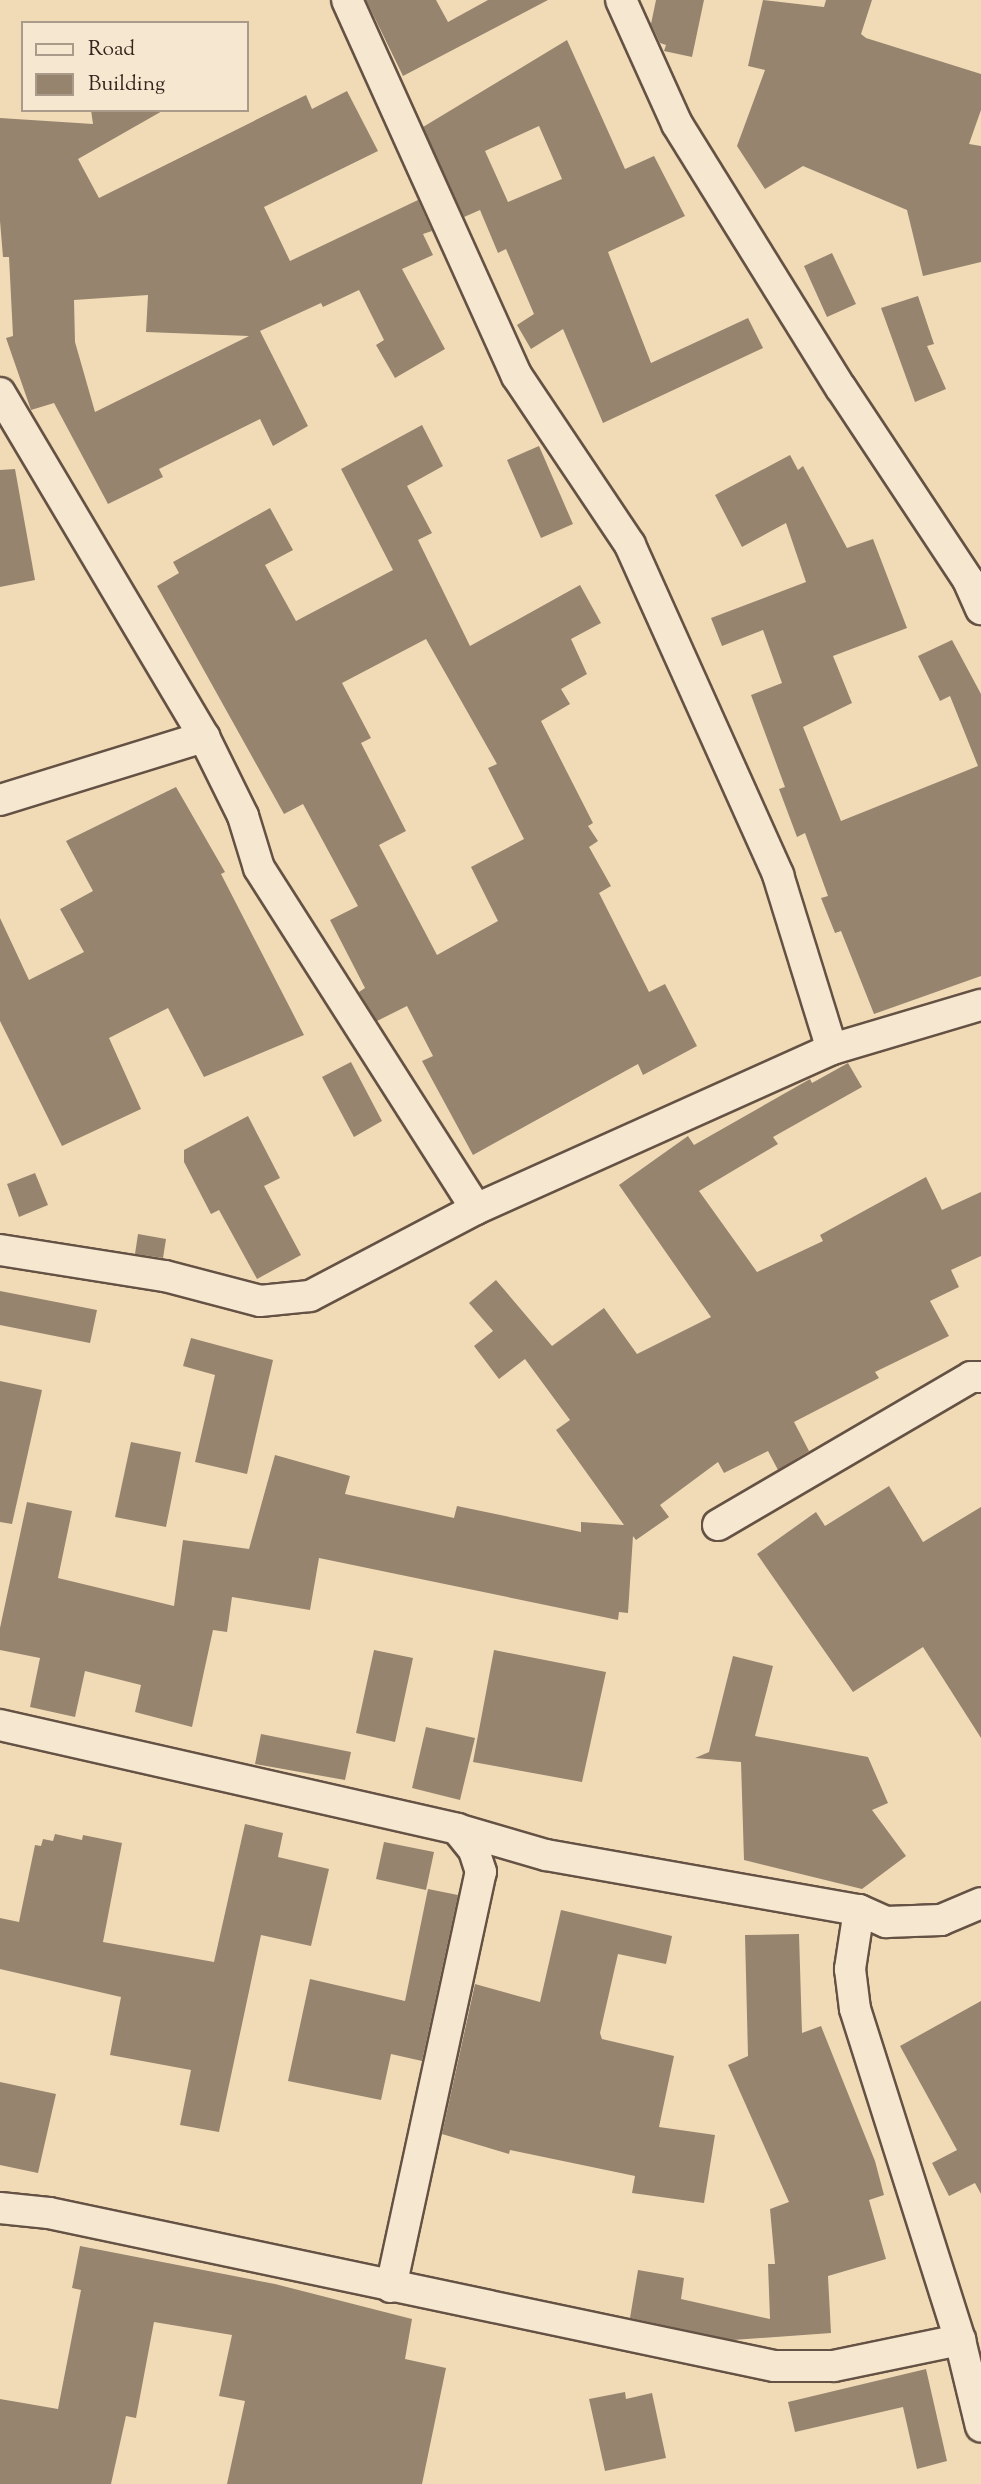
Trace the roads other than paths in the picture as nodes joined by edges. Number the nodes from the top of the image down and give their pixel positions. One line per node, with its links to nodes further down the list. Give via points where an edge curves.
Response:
1 (347, 0): 8 (street, via 517,376 630,545 778,876)
2 (621, 0): 4 (street, via 677,124 841,388 968,580)
3 (0, 393): 5 (street)
4 (981, 609)
5 (204, 737): 6 (street); 9 (street, via 243,816 259,868)
6 (0, 800)
7 (981, 1005): 8 (street)
8 (832, 1049): 9 (street)
9 (476, 1209): 10 (street, via 332,1287 279,1302 165,1276)
10 (0, 1250)
11 (981, 1377): 12 (street, via 971,1377)
12 (718, 1525)
13 (0, 1725): 14 (street)
14 (457, 1829): 16 (street, via 546,1855); 18 (street, via 474,1850 481,1872)
15 (981, 1903): 16 (street, via 957,1916 919,1924 886,1922)
16 (859, 1910): 19 (street, via 850,1969 855,2010)
17 (0, 2208): 18 (street, via 48,2213)
18 (391, 2287): 19 (street, via 774,2366 834,2366)
19 (960, 2340): 20 (street)
20 (981, 2427)

